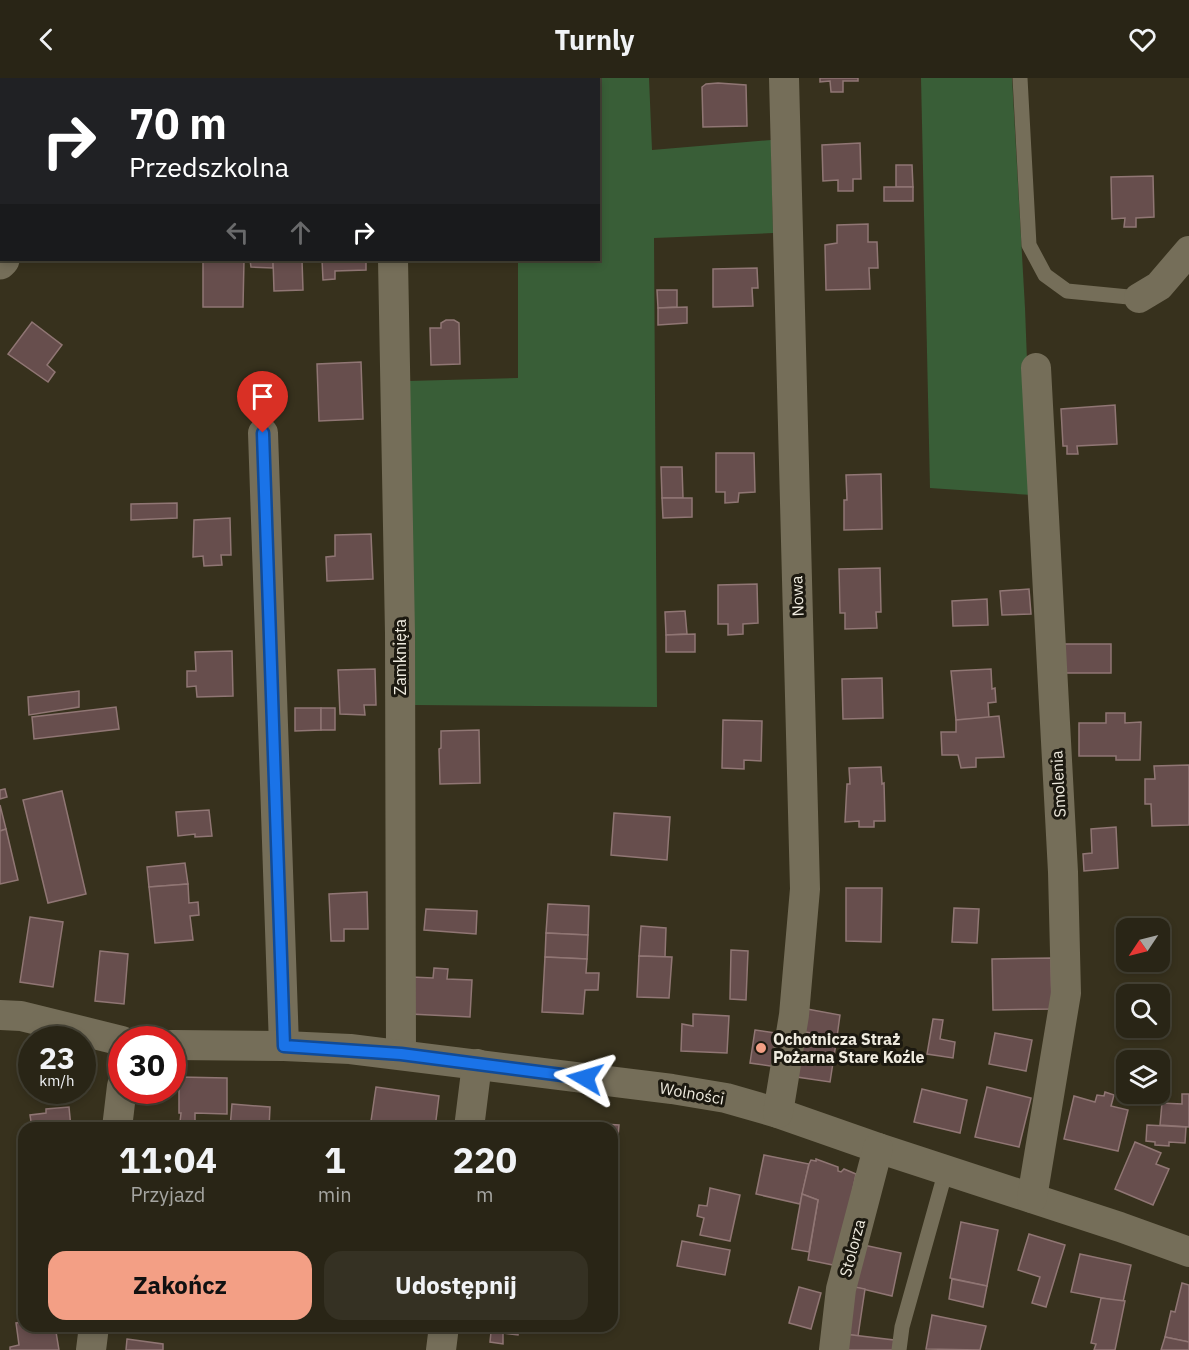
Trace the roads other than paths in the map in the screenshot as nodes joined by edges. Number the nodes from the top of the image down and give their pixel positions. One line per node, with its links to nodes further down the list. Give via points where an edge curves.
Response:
1 (784, 78): 15 (street, Nowa, via 805,889 794,1015)
2 (1020, 78): 5 (lane, via 1029,244 1045,275 1067,291)
3 (1189, 251): 5 (street, via 1159,286)
4 (393, 261): 12 (street, Zamknięta, via 400,633)
5 (1139, 298)
6 (1036, 368): 20 (street, Smolenia, via 1066,993)
7 (263, 433): 11 (street)
8 (0, 1015): 9 (street, via 21,1016)
9 (108, 1038)
10 (186, 1045): 11 (street, Wolności)
11 (284, 1046): 12 (street, Wolności)
12 (401, 1054): 13 (street, Wolności)
13 (477, 1064): 15 (street, Wolności, via 672,1089 726,1098); 17 (street)
14 (120, 1104): 16 (street)
15 (778, 1113): 18 (street, Wolności)
16 (118, 1122)
17 (470, 1122)
18 (879, 1148): 19 (street, Wolności); 26 (street, Stolorza, via 841,1289)
19 (946, 1170): 20 (street, Wolności); 27 (lane)
20 (1032, 1198): 21 (street, Wolności)
21 (1189, 1252)
22 (93, 1332): 24 (street)
23 (443, 1332): 25 (street)
24 (91, 1350)
25 (441, 1350)
26 (834, 1350)
27 (899, 1350)

